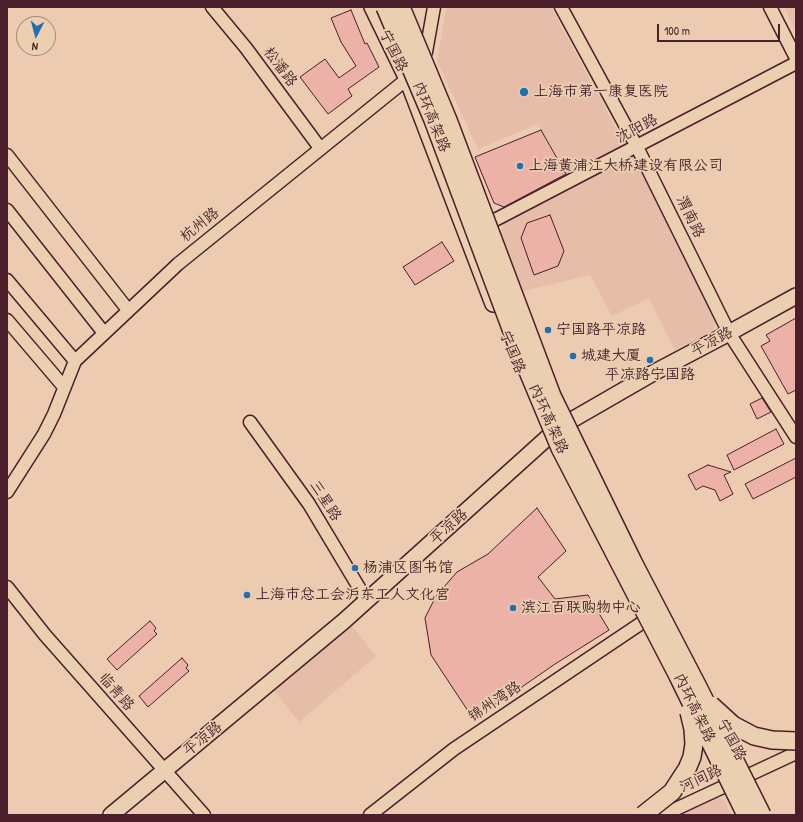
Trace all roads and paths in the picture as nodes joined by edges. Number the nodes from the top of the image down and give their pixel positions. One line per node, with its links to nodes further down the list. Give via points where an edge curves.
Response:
1 (212, 7): 14 (street, 松潘路, via 246,48)
2 (372, 7): 12 (main road, 宁国路)
3 (385, 7): 34 (highway, 内环高架路, bridge, via 433,120 519,350 560,448)
4 (401, 7): 35 (highway, 内环高架路, bridge, via 448,120 552,396 633,562)
5 (404, 7): 9 (main road, 宁国路)
6 (434, 7): 9 (street, 杭州路)
7 (561, 7): 13 (street, 渭南路)
8 (770, 7): 10 (street)
9 (426, 52): 12 (street, 杭州路); 17 (main road, 宁国路)
10 (796, 58)
11 (796, 63): 13 (street, 沈阳路)
12 (407, 79): 14 (street, 杭州路); 28 (main road, 宁国路, via 466,237)
13 (637, 147): 17 (street, 沈阳路); 23 (street, 渭南路)
14 (320, 148): 20 (street, 杭州路, via 178,264)
15 (7, 155): 20 (street)
16 (7, 210): 22 (street)
17 (491, 222): 26 (main road, 宁国路)
18 (7, 280): 24 (street)
19 (796, 296): 23 (main road, 平凉路)
20 (128, 310): 22 (street, 杭州路)
21 (7, 320): 25 (street)
22 (104, 333): 24 (street, 杭州路)
23 (730, 333): 26 (main road, 平凉路); 29 (street, 渭南路)
24 (75, 361): 25 (street, 杭州路)
25 (64, 387): 30 (street, 杭州路, via 44,434)
26 (570, 421): 28 (main road, 平凉路); 39 (main road, 宁国路, via 658,602)
27 (250, 422): 32 (street, 三星路, via 309,504)
28 (547, 438): 32 (main road, 平凉路); 33 (main road, 宁国路)
29 (796, 438)
30 (7, 492)
31 (7, 587): 38 (street, 临青路, via 45,635)
32 (367, 601): 38 (main road, 平凉路)
33 (643, 622): 40 (main road, 宁国路); 43 (street, 锦州湾路, via 454,749)
34 (678, 676): 44 (highway, bridge, via 693,729 692,757 688,769 672,792); 47 (highway, 内环高架路, bridge)
35 (697, 685): 36 (highway, bridge, via 718,713 743,731 772,740); 48 (highway, 内环高架路, bridge)
36 (796, 741)
37 (796, 753): 39 (street, 河间路)
38 (164, 771): 41 (main road, 平凉路); 42 (street, 临青路)
39 (750, 774): 40 (street, 河间路); 49 (main road, 宁国路)
40 (724, 786): 45 (street, 河间路); 46 (main road, 宁国路)
41 (111, 815)
42 (204, 815)
43 (370, 815)
44 (643, 815)
45 (662, 815)
46 (740, 815)
47 (746, 815)
48 (762, 815)
49 (769, 815)

